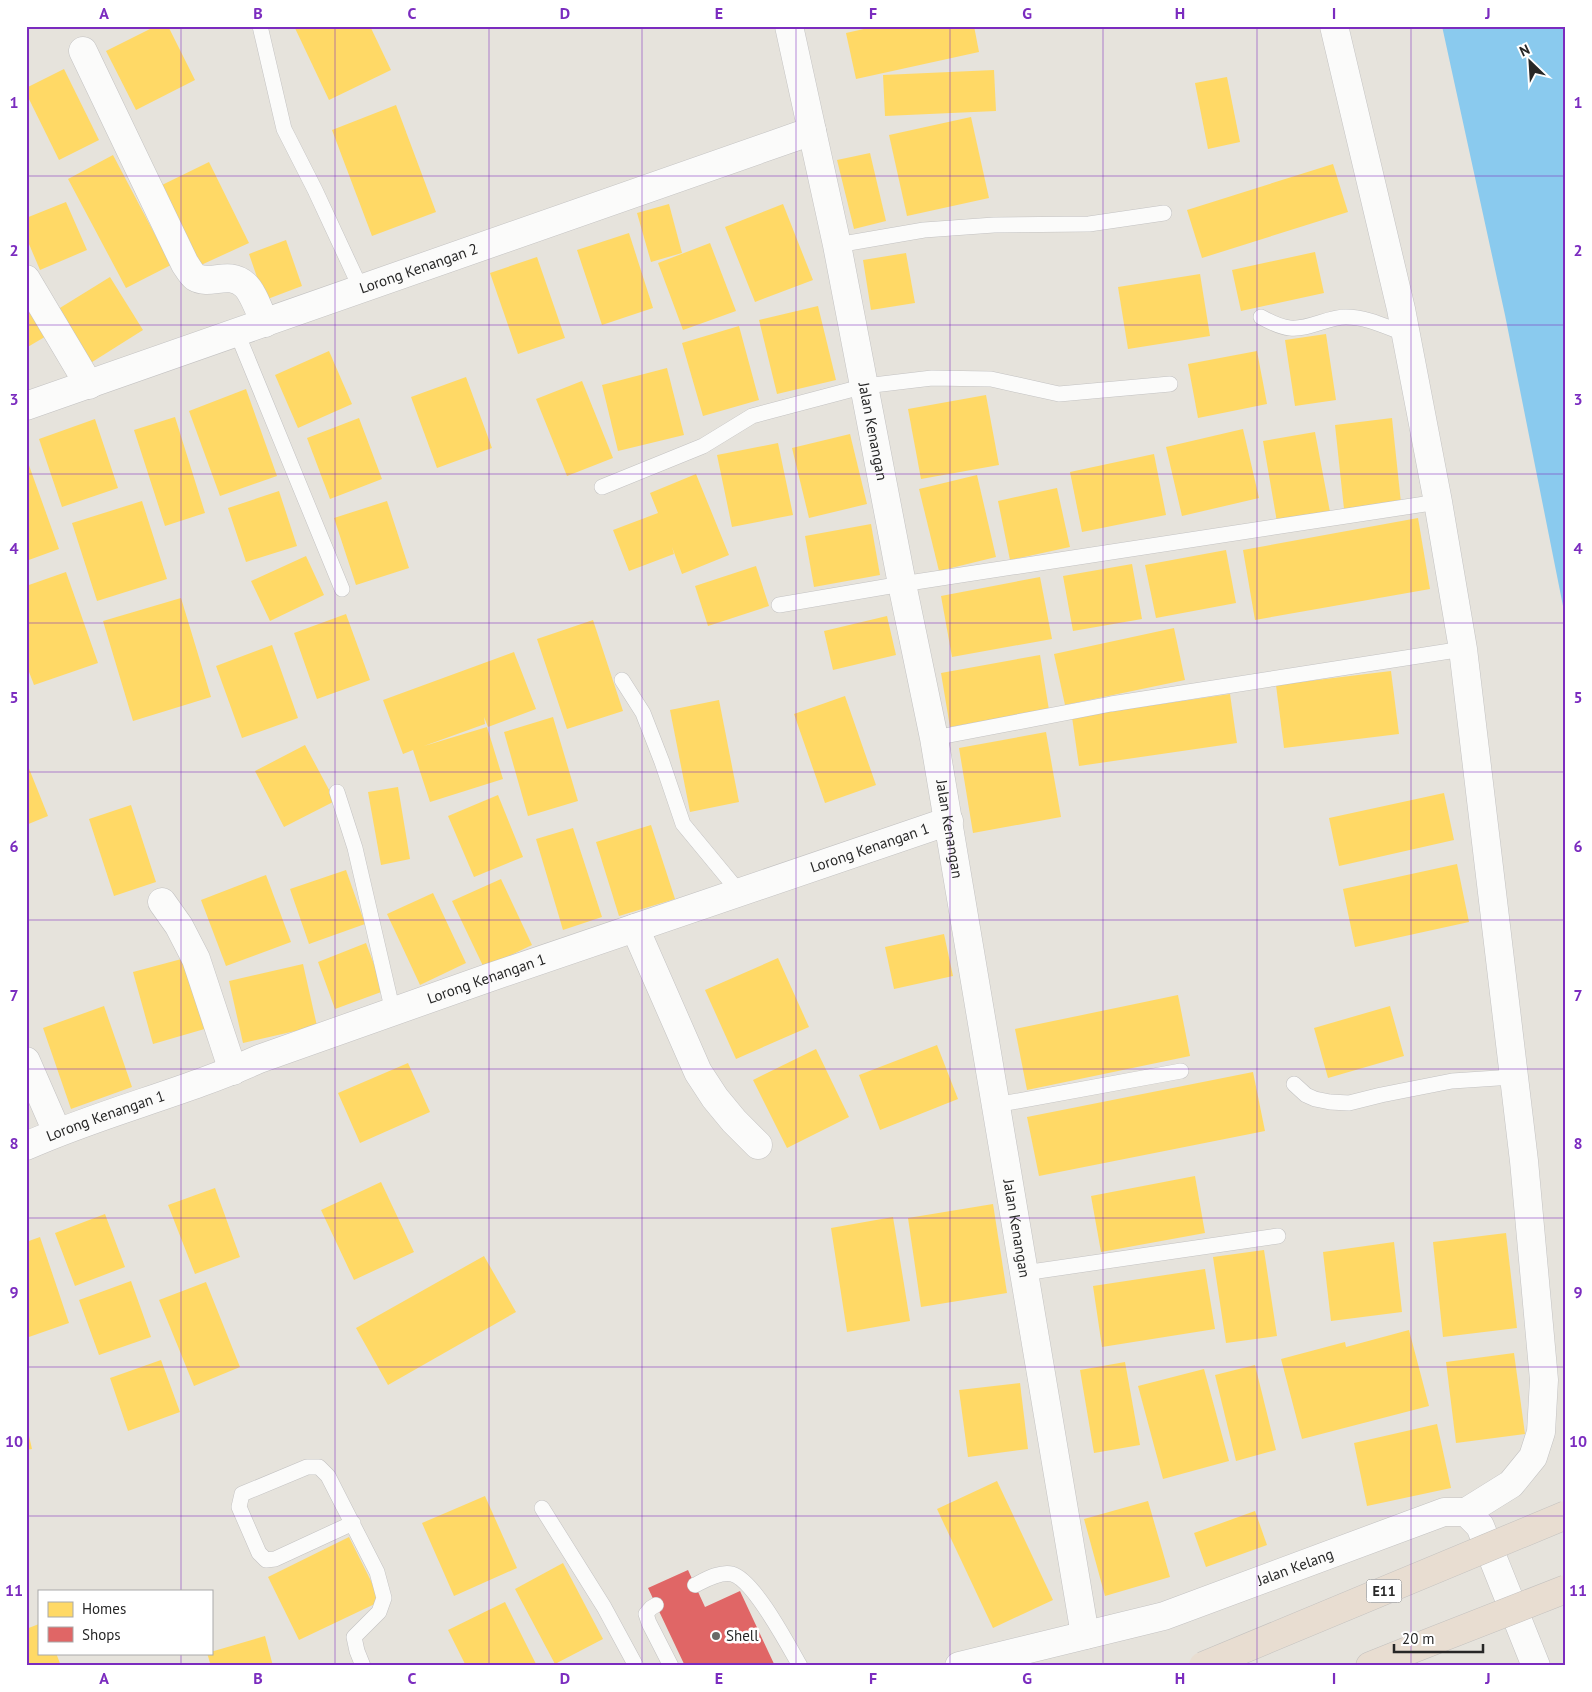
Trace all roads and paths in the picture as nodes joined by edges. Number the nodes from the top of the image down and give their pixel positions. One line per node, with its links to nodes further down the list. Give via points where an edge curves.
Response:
1 (260, 26): 9 (lane, via 284,129)
2 (789, 26): 5 (street, Jalan Kenangan)
3 (1334, 26): 13 (street)
4 (83, 51): 11 (street, via 185,264 194,276 203,279 237,279 246,286)
5 (812, 131): 7 (street, Jalan Kenangan); 9 (street, Lorong Kenangan 2)
6 (1164, 213): 7 (lane, via 1089,224 924,230)
7 (837, 245): 16 (street, Jalan Kenangan)
8 (26, 279): 15 (street)
9 (361, 290): 11 (street, Lorong Kenangan 2)
10 (1261, 317): 13 (lane, via 1290,328 1305,328 1344,317 1362,318)
11 (265, 324): 12 (street, Lorong Kenangan 2)
12 (238, 333): 15 (street, Lorong Kenangan 2); 21 (lane)
13 (1406, 334): 19 (street)
14 (1170, 384): 16 (lane, via 1059,394 991,379 932,378)
15 (89, 385): 17 (street, Lorong Kenangan 2)
16 (865, 386): 18 (lane, via 752,416 703,446); 20 (street, Jalan Kenangan)
17 (26, 406)
18 (602, 487)
19 (1438, 502): 20 (lane); 23 (street)
20 (902, 584): 22 (lane); 25 (street, Jalan Kenangan)
21 (342, 590)
22 (779, 605)
23 (1463, 649): 25 (lane, via 1112,704); 35 (street)
24 (622, 680): 28 (lane, via 643,713 683,824)
25 (934, 738): 27 (street, Jalan Kenangan)
26 (337, 792): 31 (lane, via 355,848)
27 (949, 822): 28 (street, Lorong Kenangan 1); 37 (street, Jalan Kenangan)
28 (740, 893): 30 (street, Lorong Kenangan 1)
29 (162, 902): 33 (street, via 196,959)
30 (636, 928): 31 (street, Lorong Kenangan 1); 39 (street, via 698,1072 715,1098)
31 (393, 1012): 33 (street, Lorong Kenangan 1)
32 (26, 1061): 38 (street)
33 (233, 1071): 38 (street, Lorong Kenangan 1)
34 (1180, 1072): 37 (lane)
35 (1513, 1077): 36 (lane, via 1452,1081 1349,1103 1316,1099); 44 (street, via 1544,1380 1541,1432 1533,1457 1511,1484)
36 (1294, 1084)
37 (996, 1105): 42 (street, Jalan Kenangan)
38 (58, 1132): 40 (street, Lorong Kenangan 1)
39 (758, 1145)
40 (26, 1146)
41 (1278, 1236): 42 (lane)
42 (1024, 1273): 50 (street, Jalan Kenangan)
43 (542, 1508): 52 (lane, via 604,1607)
44 (1466, 1512): 50 (street, Jalan Kelang, via 1444,1512 1164,1616); 58 (street, via 1480,1526)
45 (1566, 1516): 56 (highway, E11, bridge)
46 (352, 1524): 46 (lane, via 328,1476 319,1467 307,1467 242,1494 239,1502 238,1508 259,1553 266,1560 275,1559); 51 (lane, via 377,1572 384,1598 378,1612 354,1637)
47 (695, 1585): 54 (lane, via 709,1578 732,1574 748,1586 769,1612)
48 (1566, 1589): 57 (highway, bridge)
49 (656, 1605): 53 (lane, via 646,1614)
50 (1085, 1635): 55 (street, Jalan Kelang)
51 (363, 1666)
52 (636, 1666)
53 (671, 1666)
54 (800, 1666)
55 (959, 1666)
56 (1203, 1666)
57 (1370, 1666)
58 (1536, 1666)

